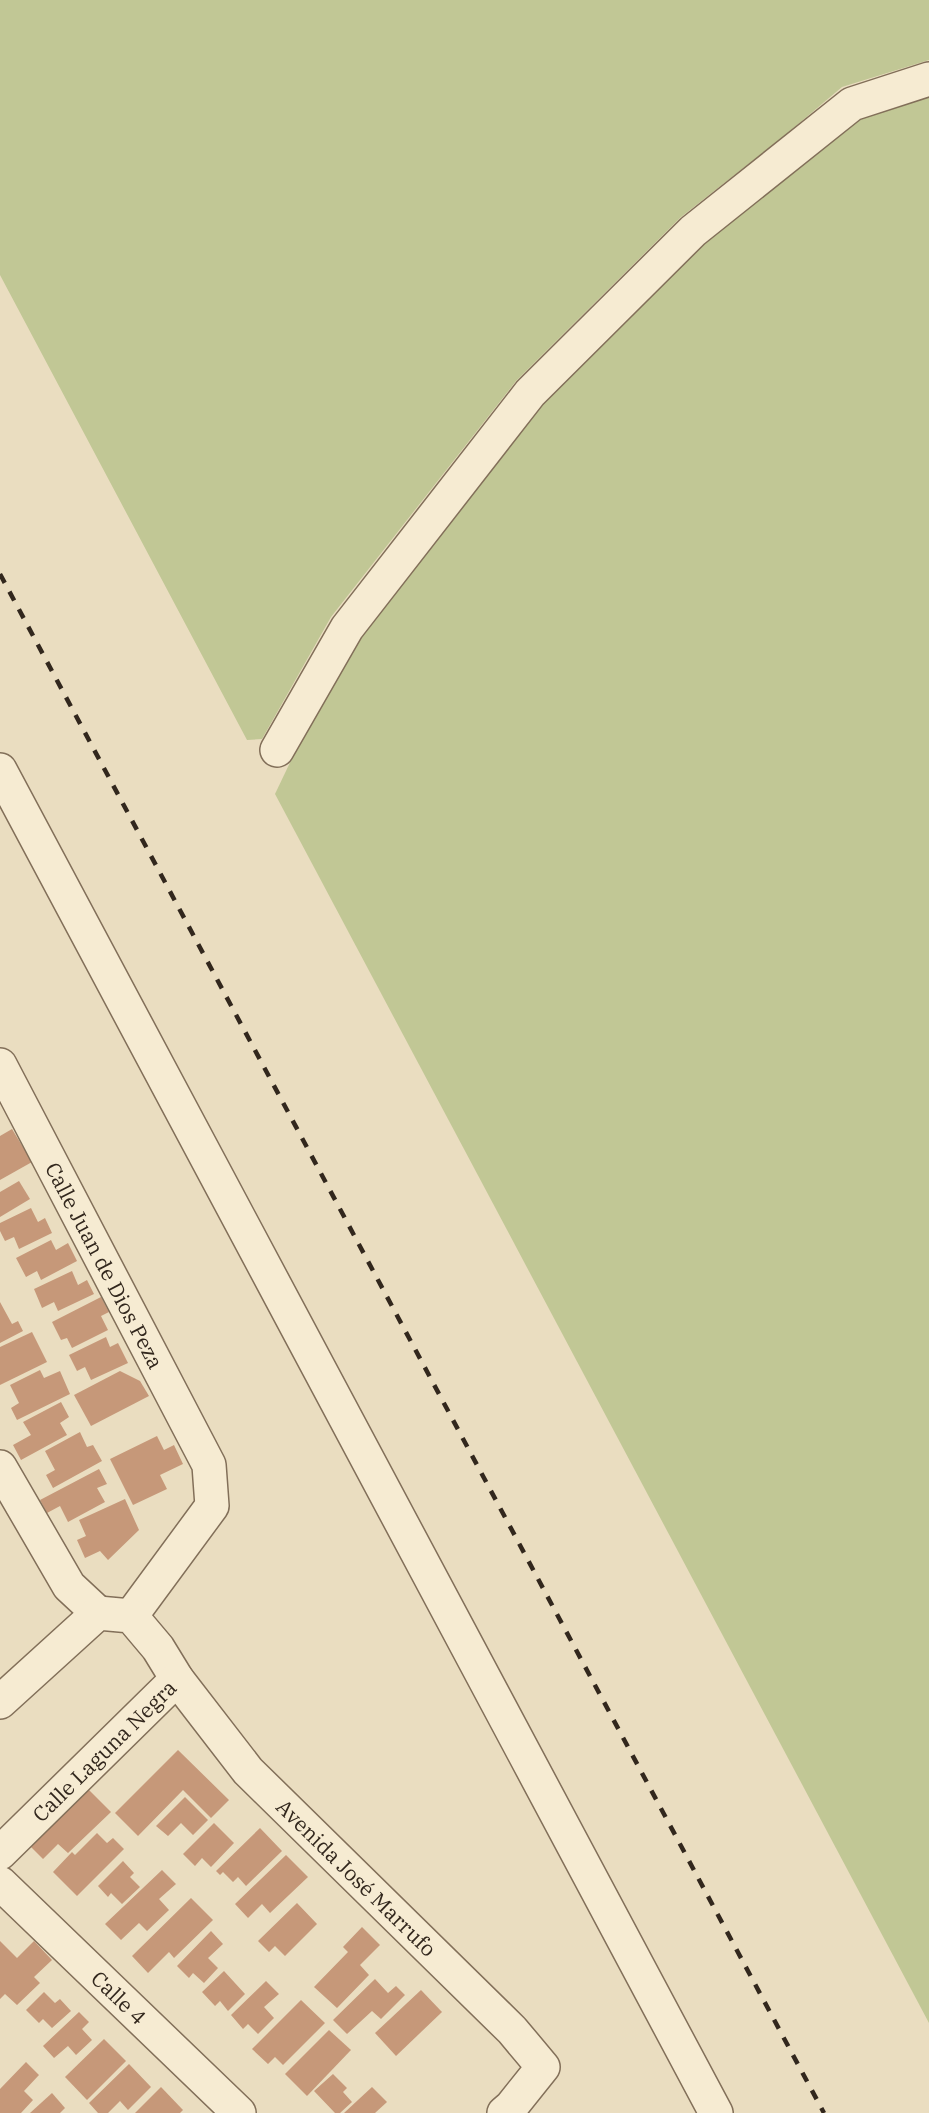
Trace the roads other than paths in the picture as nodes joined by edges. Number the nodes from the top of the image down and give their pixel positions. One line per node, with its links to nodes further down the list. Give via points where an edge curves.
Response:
1 (929, 80): 2 (street, via 852,104 693,231 530,393 347,628)
2 (277, 750)
3 (0, 770): 14 (street)
4 (0, 1065): 7 (street, Calle Juan de Dios Peza, via 209,1465 212,1506)
5 (0, 1467): 6 (street, via 69,1586)
6 (98, 1613): 7 (street); 9 (street)
7 (131, 1616): 8 (street, Calle Laguna Negra)
8 (177, 1679): 10 (street, Calle Laguna Negra); 13 (street, Avenida José Marrufo, via 248,1771 512,2030 543,2067)
9 (0, 1702)
10 (0, 1853)
11 (0, 1883): 12 (street, Calle 4)
12 (239, 2113)
13 (504, 2113)
14 (716, 2113)

